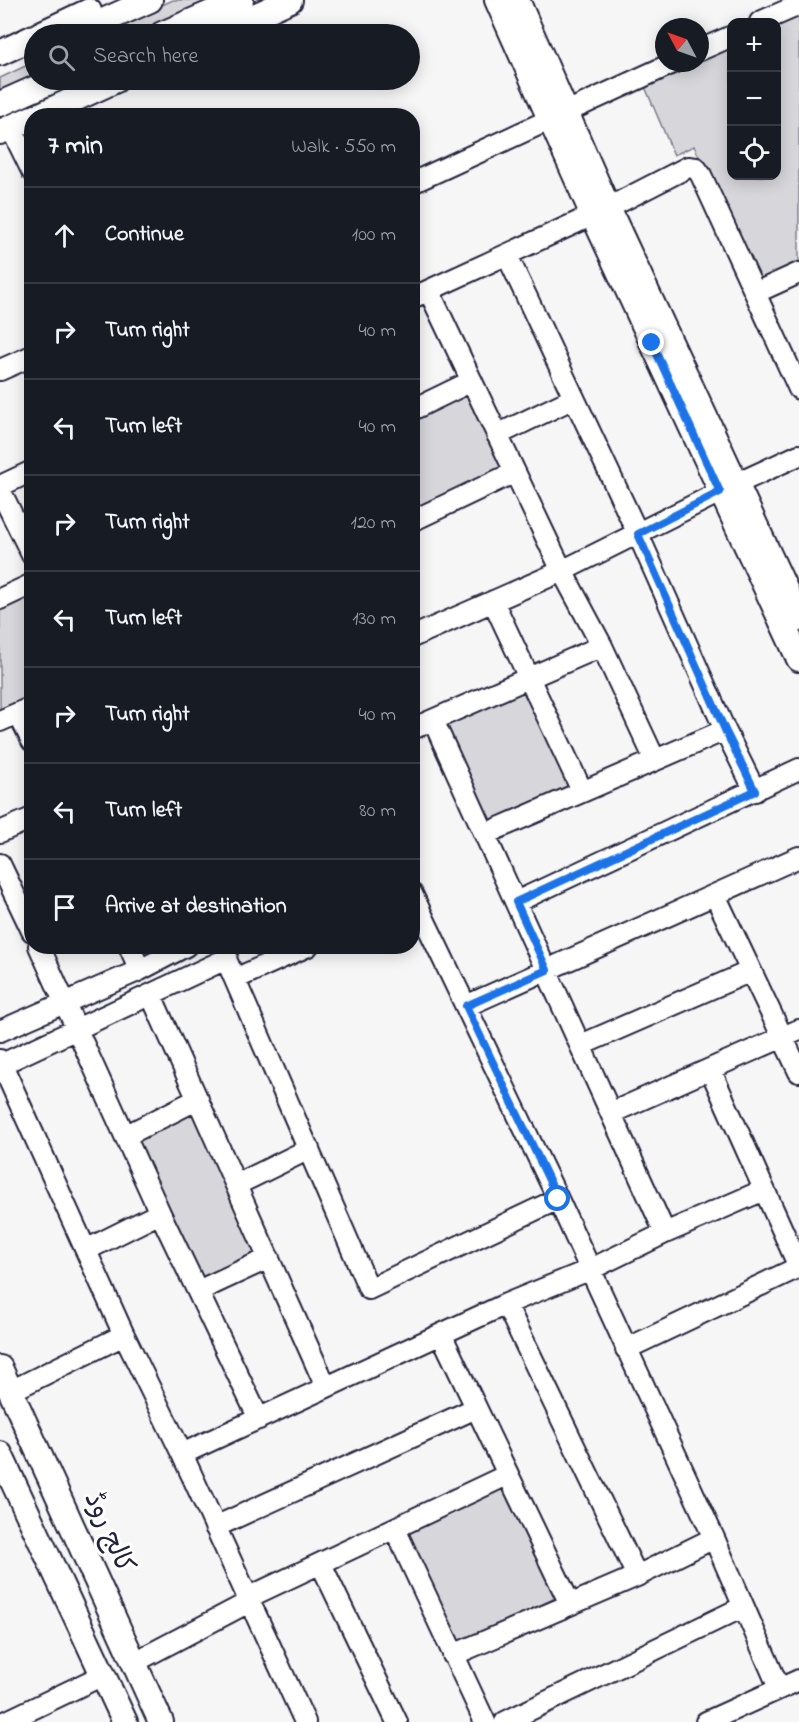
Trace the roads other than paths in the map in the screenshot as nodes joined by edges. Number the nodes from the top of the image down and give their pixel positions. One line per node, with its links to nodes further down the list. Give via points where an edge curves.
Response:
1 (114, 0): 8 (main road)
2 (150, 0): 8 (main road)
3 (241, 0): 11 (main road)
4 (290, 0): 12 (main road)
5 (497, 0): 24 (main road)
6 (517, 0): 24 (main road)
7 (799, 4): 9 (street)
8 (78, 16): 10 (main road)
9 (769, 18)
10 (61, 24)
11 (185, 24)
12 (237, 24)
13 (727, 38): 15 (street)
14 (24, 42): 16 (main road)
15 (709, 46)
16 (0, 54)
17 (24, 57): 18 (main road)
18 (0, 68)
19 (655, 71): 24 (street)
20 (32, 90): 22 (main road)
21 (95, 90): 23 (main road)
22 (0, 104)
23 (56, 108)
24 (558, 116): 27 (street); 28 (main road)
25 (14, 126): 26 (street)
26 (24, 151)
27 (420, 179)
28 (601, 212): 29 (street); 31 (street, via 688,167 696,168); 44 (main road)
29 (507, 255): 32 (street); 37 (street)
30 (799, 273): 31 (street)
31 (755, 293): 36 (street)
32 (421, 294): 35 (street)
33 (24, 360): 34 (street)
34 (0, 370)
35 (472, 381): 38 (street); 39 (street)
36 (799, 389)
37 (574, 398): 39 (street); 46 (street)
38 (420, 406)
39 (497, 435): 41 (street)
40 (799, 455): 44 (street)
41 (515, 472): 45 (street); 48 (street)
42 (24, 475): 43 (street)
43 (0, 488): 47 (street)
44 (728, 488): 46 (street); 52 (main road); 55 (main road)
45 (420, 517)
46 (638, 534): 48 (street); 61 (street)
47 (24, 538)
48 (562, 571): 51 (street); 54 (street)
49 (24, 588): 50 (street)
50 (0, 599)
51 (494, 601): 53 (street); 56 (street)
52 (799, 619)
53 (420, 629)
54 (602, 646): 56 (street); 62 (street)
55 (799, 659)
56 (528, 678): 58 (street); 64 (street)
57 (24, 710): 59 (street)
58 (433, 720): 60 (street); 68 (street)
59 (0, 721)
60 (420, 726)
61 (725, 730): 62 (street); 65 (street)
62 (656, 760): 64 (street)
63 (799, 769): 65 (street)
64 (582, 791): 68 (street)
65 (755, 791): 72 (street)
66 (24, 822): 67 (street)
67 (0, 832)
68 (485, 834): 72 (street)
69 (0, 864): 74 (street)
70 (797, 865): 71 (street)
71 (715, 895): 82 (street); 83 (street)
72 (516, 902): 82 (street)
73 (420, 912): 87 (street)
74 (24, 914)
75 (43, 954): 86 (street)
76 (133, 954): 81 (street)
77 (171, 954): 81 (street)
78 (225, 954): 85 (street)
79 (227, 954): 84 (street)
80 (290, 954): 84 (street)
81 (140, 970): 86 (street)
82 (547, 970): 87 (street); 91 (street)
83 (751, 971): 90 (street); 91 (street)
84 (235, 979): 98 (street)
85 (151, 995): 88 (street); 95 (street)
86 (65, 1002): 88 (street); 89 (street)
87 (466, 1006): 101 (street)
88 (77, 1029): 92 (street); 97 (street)
89 (0, 1031)
90 (791, 1033): 93 (street); 94 (street)
91 (581, 1045): 96 (street)
92 (1, 1063): 104 (street)
93 (710, 1069): 96 (street); 100 (street)
94 (799, 1072)
95 (198, 1100): 97 (street); 99 (street)
96 (611, 1113): 103 (street)
97 (125, 1136): 102 (street)
98 (309, 1149): 99 (street); 101 (street, via 369,1289)
99 (236, 1185): 105 (street)
100 (764, 1190): 103 (street); 111 (street, via 799,1267)
101 (558, 1199): 106 (street)
102 (160, 1213): 104 (street); 107 (street)
103 (665, 1233): 106 (street)
104 (86, 1250): 110 (street)
105 (268, 1258): 107 (street); 113 (street)
106 (589, 1270): 108 (street); 111 (street)
107 (198, 1291): 116 (street)
108 (506, 1304): 109 (street); 124 (street)
109 (441, 1334): 113 (street); 115 (street)
110 (124, 1335): 114 (street); 118 (street)
111 (626, 1349): 122 (street)
112 (0, 1368): 114 (main road, کالج روڈ)
113 (326, 1387): 116 (street)
114 (11, 1391): 129 (main road, کالج روڈ)
115 (476, 1408): 119 (street); 120 (street)
116 (259, 1419): 118 (street)
117 (0, 1454): 130 (main road)
118 (182, 1454): 120 (street)
119 (507, 1475): 121 (street); 126 (street)
120 (215, 1527): 125 (street)
121 (395, 1529): 123 (street); 128 (street)
122 (714, 1538): 124 (street); 127 (street)
123 (321, 1564): 125 (street); 139 (street)
124 (637, 1576): 126 (street)
125 (248, 1600): 129 (street); 138 (street)
126 (570, 1604): 128 (street)
127 (743, 1607): 132 (street); 141 (street)
128 (453, 1655): 140 (street)
129 (133, 1663): 137 (main road, کالج روڈ)
130 (103, 1676): 135 (street); 136 (main road)
131 (799, 1680): 132 (street)
132 (779, 1688): 134 (street)
133 (0, 1713): 135 (street)
134 (732, 1717): 142 (street)
135 (5, 1722)
136 (125, 1722)
137 (161, 1722)
138 (305, 1722)
139 (397, 1722)
140 (485, 1722)
141 (505, 1722)
142 (706, 1722)

